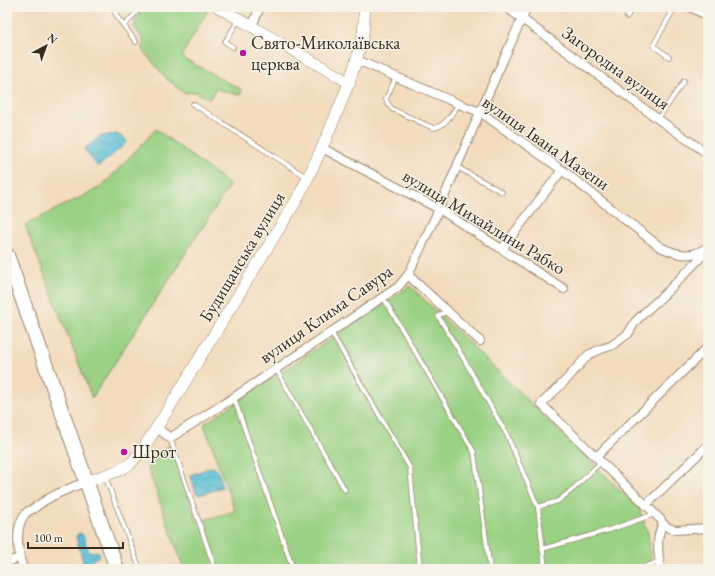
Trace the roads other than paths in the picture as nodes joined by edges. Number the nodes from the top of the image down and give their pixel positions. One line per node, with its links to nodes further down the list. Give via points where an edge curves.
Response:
1 (112, 7): 15 (lane)
2 (141, 7): 15 (lane)
3 (218, 7): 13 (street)
4 (260, 7): 16 (street)
5 (365, 7): 20 (street, Будищанська вулиця)
6 (506, 7): 14 (street, Загородна вулиця)
7 (527, 7): 14 (street, вулиця Клима Савура)
8 (632, 7): 12 (lane)
9 (675, 7): 19 (lane, via 654,44)
10 (690, 7): 11 (street)
11 (708, 16)
12 (627, 17)
13 (239, 19): 16 (street); 18 (lane, via 225,42)
14 (522, 19): 26 (street, вулиця Клима Савура); 27 (street, Загородна вулиця)
15 (124, 26): 17 (lane)
16 (252, 26): 23 (street)
17 (136, 42)
18 (233, 47)
19 (670, 56)
20 (357, 60): 21 (street, вулиця Івана Мазепи); 23 (street, Будищанська вулиця)
21 (396, 77): 25 (street, вулиця Івана Мазепи); 25 (lane, via 386,99 388,104 392,109 433,128 439,128)
22 (684, 81): 27 (lane)
23 (350, 82): 28 (street, Будищанська вулиця)
24 (193, 104): 32 (lane)
25 (458, 104): 26 (street, вулиця Івана Мазепи)
26 (480, 112): 30 (street, вулиця Клима Савура); 31 (street, вулиця Івана Мазепи)
27 (658, 119): 29 (street, Загородна вулиця)
28 (322, 148): 32 (street, Будищанська вулиця); 34 (street, вулиця Михайлини Рабко)
29 (708, 154)
30 (457, 167): 33 (lane); 34 (street, вулиця Клима Савура)
31 (562, 170): 35 (street); 36 (street, вулиця Івана Мазепи, via 660,247 684,255)
32 (308, 178): 47 (street, Будищанська вулиця)
33 (502, 192)
34 (439, 209): 35 (street, вулиця Михайлини Рабко); 38 (street, вулиця Клима Савура)
35 (502, 249): 39 (street, вулиця Михайлини Рабко)
36 (708, 249): 50 (street, via 635,322 628,334 611,346 588,355 541,404)
37 (7, 255): 52 (highway)
38 (408, 275): 40 (street, вулиця Клима Савура, via 398,287); 41 (street)
39 (564, 289)
40 (383, 297): 42 (street, вулиця Клима Савура); 69 (lane, via 474,452)
41 (447, 310): 43 (street); 55 (lane, via 438,316 507,435)
42 (331, 332): 45 (street, вулиця Клима Савура); 68 (lane, via 410,468)
43 (480, 341)
44 (708, 347): 50 (street)
45 (276, 369): 46 (street, вулиця Клима Савура); 53 (lane)
46 (233, 398): 48 (street, вулиця Клима Савура); 67 (lane)
47 (157, 428): 48 (street); 51 (street, Будищанська вулиця, via 131,463)
48 (170, 438): 66 (lane)
49 (708, 445): 54 (street)
50 (598, 460): 54 (street); 55 (lane, via 572,490 558,501)
51 (105, 475): 52 (street, Будищанська вулиця); 65 (lane)
52 (86, 482): 60 (street, via 38,504 26,514 20,525); 64 (highway)
53 (345, 490)
54 (646, 505): 56 (street)
55 (538, 507): 59 (lane)
56 (655, 514): 57 (street); 59 (lane)
57 (664, 524): 58 (street, via 676,530); 62 (street, via 658,539)
58 (708, 528)
59 (542, 549): 70 (lane)
60 (19, 558): 61 (street); 63 (street)
61 (7, 562)
62 (660, 566): 71 (lane)
63 (23, 569)
64 (117, 569)
65 (140, 569)
66 (215, 569)
67 (293, 569)
68 (420, 569)
69 (490, 569)
70 (545, 569)
71 (638, 569)

